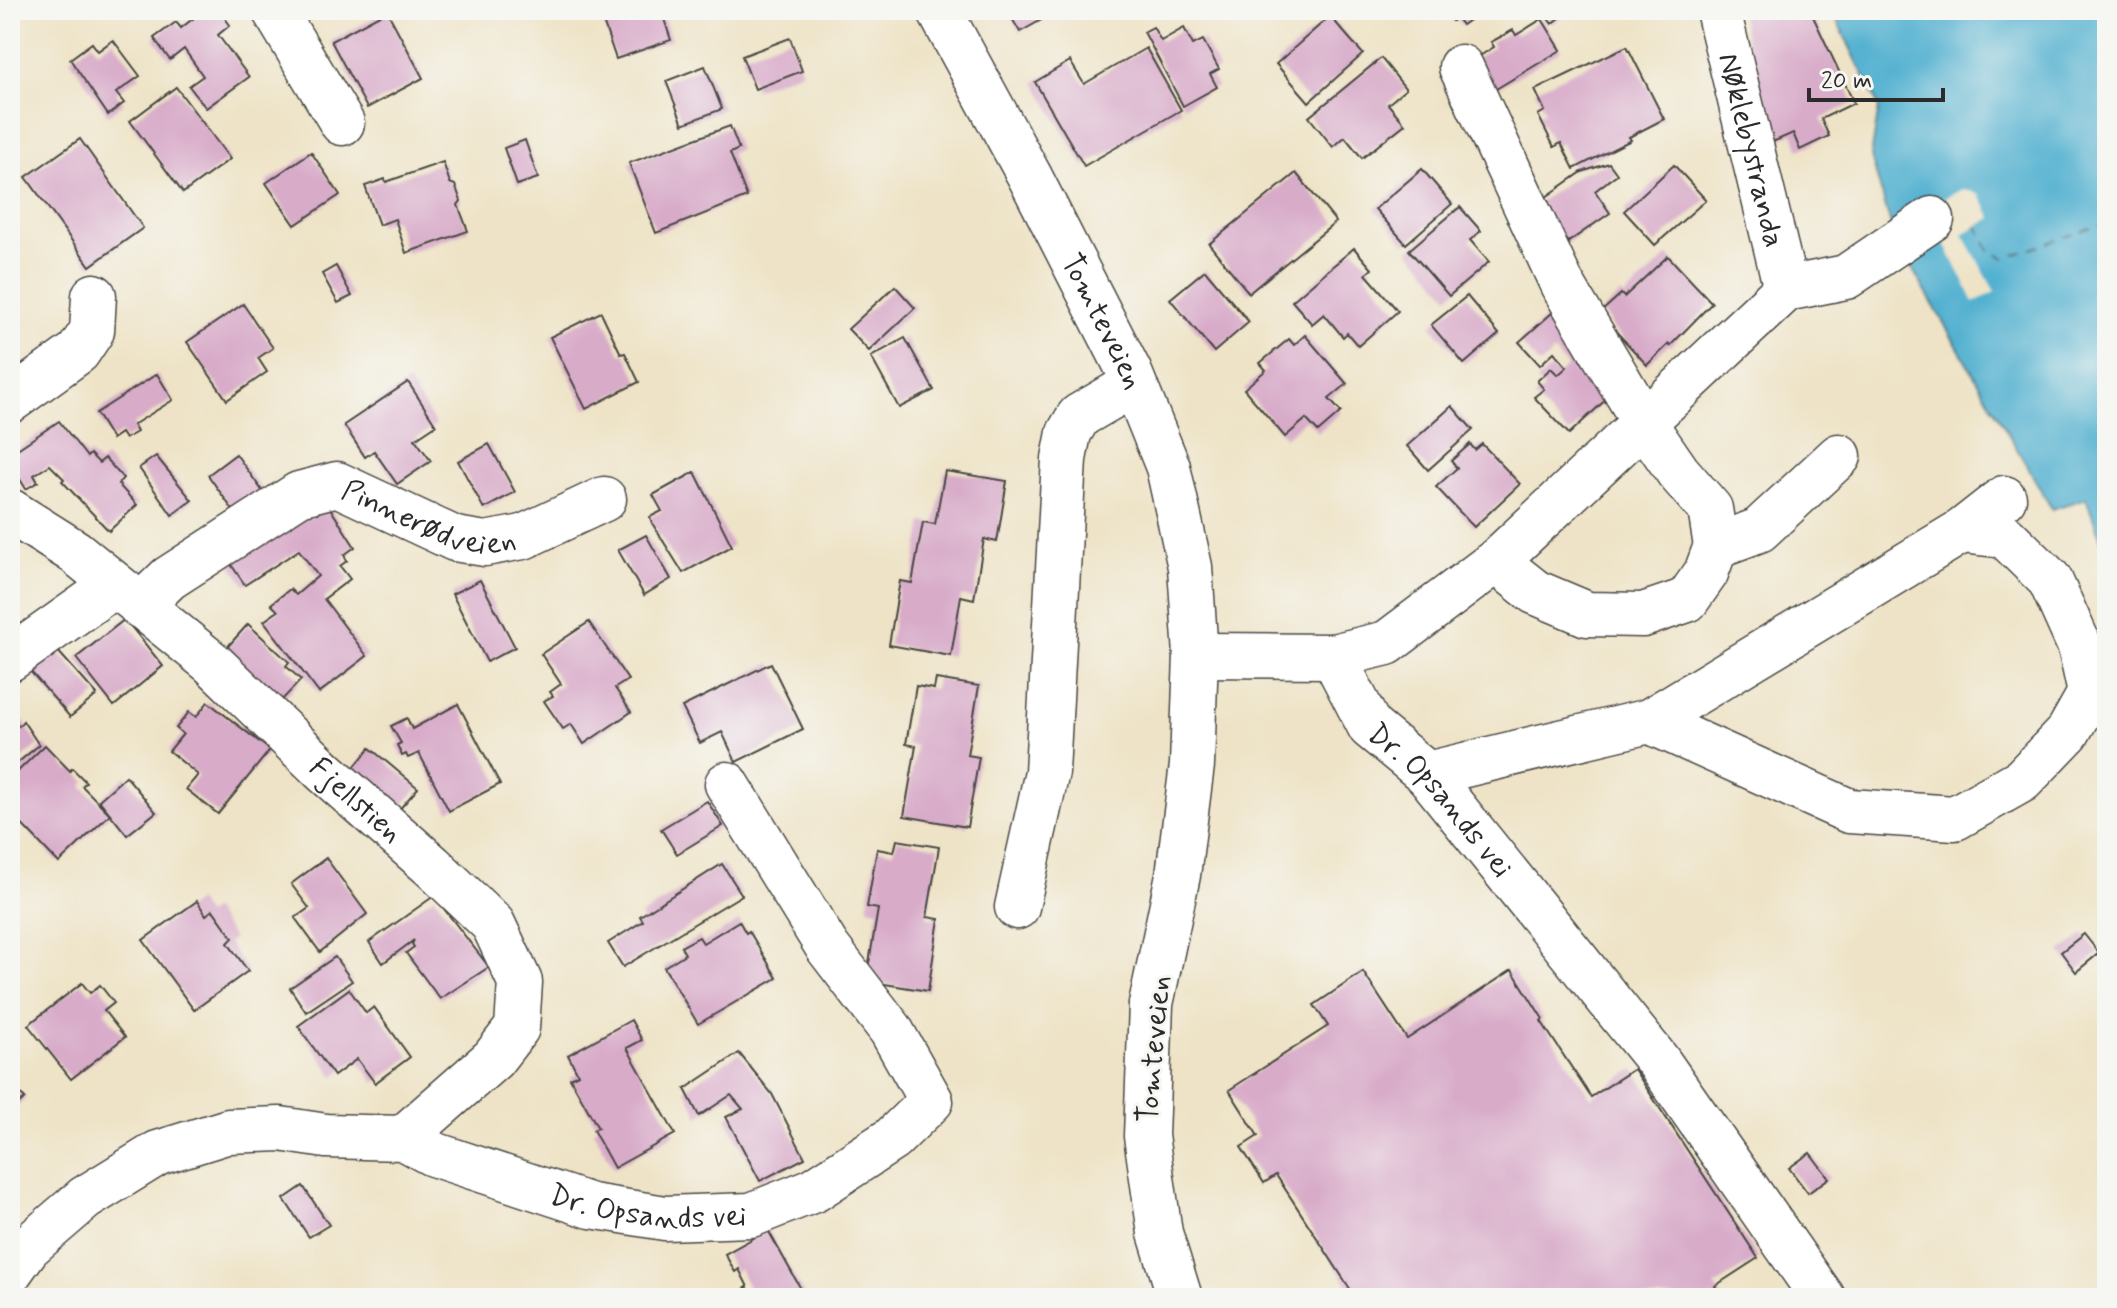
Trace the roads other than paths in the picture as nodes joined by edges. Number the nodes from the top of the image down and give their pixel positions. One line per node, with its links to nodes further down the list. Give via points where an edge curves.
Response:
1 (274, 10): 5 (street)
2 (939, 10): 9 (street, Tomteveien)
3 (1718, 10): 7 (street, Nøklebystranda)
4 (1461, 67): 11 (street, via 1562,284)
5 (342, 123)
6 (1932, 219): 7 (street, via 1846,277)
7 (1786, 289): 11 (street)
8 (94, 296): 10 (street, via 92,331 78,352)
9 (1134, 384): 20 (street, Tomteveien, via 1168,467 1190,567); 26 (street, via 1079,416 1069,433 1047,772)
10 (10, 401)
11 (1645, 424): 17 (street, via 1710,509); 18 (street)
12 (1839, 456): 17 (street, via 1759,530)
13 (2004, 498): 16 (street)
14 (604, 499): 19 (street, Pinnerødveien, via 523,537 485,544 455,539 337,484 299,494 169,578)
15 (10, 511): 19 (street, Fjellstien, via 75,552)
16 (1962, 531): 23 (street); 23 (street, via 2005,536 2050,580 2080,647 2090,693 2068,732 2022,780 1955,818 1849,811)
17 (1716, 546): 18 (street, via 1687,600 1643,615 1587,614 1535,592)
18 (1496, 561): 21 (street, via 1387,643)
19 (126, 596): 22 (street, Pinnerødveien); 27 (street, Fjellstien, via 212,663 493,924 520,982 517,1028 493,1059)
20 (1196, 655): 21 (street); 29 (street, Tomteveien, via 1192,765 1180,859 1151,1004 1146,1136 1160,1233)
21 (1333, 656): 24 (street, Dr. Opsands vei, via 1370,727)
22 (10, 659)
23 (1649, 721): 24 (street)
24 (1427, 774): 30 (street, Dr. Opsands vei, via 1658,1061)
25 (727, 784): 27 (street, Dr. Opsands vei, via 828,948 891,1030 931,1101 892,1139 814,1190 751,1215 665,1218 591,1206 433,1154)
26 (1017, 907)
27 (403, 1138): 28 (street, Dr. Opsands vei, via 280,1129 229,1131 158,1153)
28 (16, 1247)
29 (1180, 1298)
30 (1823, 1298)

